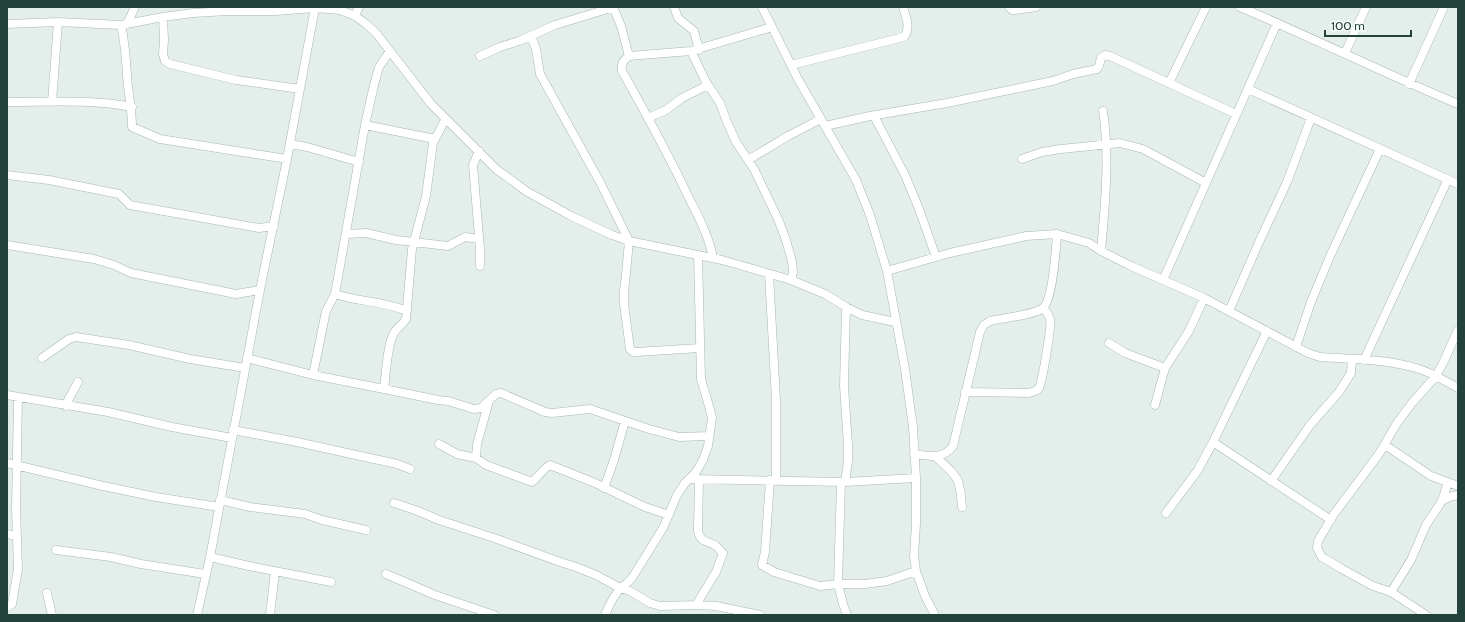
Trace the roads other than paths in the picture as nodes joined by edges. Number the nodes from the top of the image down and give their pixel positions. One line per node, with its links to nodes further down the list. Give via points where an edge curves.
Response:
1 (135, 7): 21 (street)
2 (359, 7): 16 (street)
3 (614, 7): 23 (street, via 555,25); 28 (street)
4 (674, 7): 25 (street, via 678,18 694,31)
5 (762, 7): 22 (street)
6 (903, 7): 29 (street, via 908,26 904,37)
7 (1009, 7): 8 (street, via 1012,10)
8 (1036, 7)
9 (1206, 7): 30 (street)
10 (1240, 7): 19 (street)
11 (1366, 7): 26 (street)
12 (1444, 7): 31 (street)
13 (315, 8): 14 (street); 16 (street, via 340,10); 33 (street)
14 (288, 9): 15 (street, via 250,12)
15 (210, 10): 17 (street)
16 (355, 16): 24 (street, via 376,33)
17 (163, 17): 21 (street); 33 (street, via 163,54 165,61 170,64 236,80)
18 (58, 22): 20 (street); 21 (street); 36 (street)
19 (1277, 22): 26 (street); 34 (street)
20 (7, 24)
21 (124, 25): 38 (street, via 128,88)
22 (772, 27): 25 (street); 29 (street)
23 (531, 36): 27 (street); 66 (street, via 540,74 601,184)
24 (390, 51): 45 (street); 46 (street, via 379,67)
25 (695, 51): 28 (street); 32 (street)
26 (1345, 53): 31 (street)
27 (480, 56)
28 (628, 56): 42 (street, via 621,65 622,71)
29 (791, 65): 43 (street)
30 (1168, 83): 40 (street); 41 (street, via 1105,56 1101,58 1097,69 1053,81)
31 (1409, 84): 37 (street)
32 (708, 85): 42 (street); 55 (street, via 718,99 736,142)
33 (300, 89): 49 (street)
34 (1248, 89): 40 (street); 44 (street)
35 (7, 102): 36 (street)
36 (52, 102): 38 (street, via 107,103)
37 (1458, 104)
38 (132, 107): 53 (street, via 132,127 160,139)
39 (1103, 111): 50 (street)
40 (1236, 114): 59 (street)
41 (874, 116): 47 (street); 70 (street, via 905,175)
42 (648, 118): 71 (street, via 702,224)
43 (821, 118): 47 (street); 55 (street)
44 (1312, 118): 51 (street); 83 (street, via 1287,182)
45 (445, 120): 48 (street); 52 (street)
46 (365, 125): 48 (street); 56 (street)
47 (825, 126): 73 (street, via 864,197)
48 (435, 139): 65 (street, via 430,156 426,196)
49 (290, 144): 53 (street); 56 (street)
50 (1107, 144): 54 (street, via 1042,152); 59 (street, via 1120,143 1143,149); 68 (street)
51 (1380, 149): 58 (street); 88 (street, via 1331,254)
52 (479, 152): 64 (street, via 473,165); 66 (street, via 496,169 526,191 593,227)
53 (287, 159): 61 (street)
54 (1022, 159)
55 (748, 160): 75 (street, via 785,237 792,261)
56 (359, 162): 62 (street)
57 (7, 175): 61 (street, via 49,180 118,194 130,205 259,228)
58 (1448, 179): 60 (street); 93 (street)
59 (1206, 183): 76 (street)
60 (1458, 184)
61 (274, 226): 77 (street)
62 (346, 234): 65 (street, via 366,233); 78 (street)
63 (1057, 234): 68 (street, via 1089,243); 70 (street, via 1026,236); 81 (street, via 1052,284)
64 (479, 238): 65 (street, via 465,237 448,246); 72 (street)
65 (414, 241): 82 (street)
66 (629, 241): 69 (street); 89 (street, via 624,304 630,349 636,352)
67 (7, 245): 77 (street, via 94,260 131,273 215,291 236,294)
68 (1101, 251): 76 (street)
69 (698, 255): 71 (street); 89 (street)
70 (936, 257): 73 (street)
71 (713, 258): 74 (street)
72 (480, 266)
73 (886, 271): 84 (street)
74 (769, 274): 75 (street); 122 (street, via 776,400)
75 (791, 280): 80 (street, via 825,294)
76 (1163, 280): 79 (street)
77 (260, 290): 91 (street)
78 (335, 294): 82 (street); 96 (street, via 326,311)
79 (1204, 298): 83 (street); 95 (street, via 1189,331)
80 (846, 308): 84 (street, via 862,315); 124 (street, via 844,386 848,462)
81 (1044, 308): 101 (street, via 990,321 984,325); 101 (street, via 1050,318 1051,328 1042,382 1038,389 1028,393)
82 (407, 311): 99 (street, via 406,319 396,329 391,340)
83 (1228, 311): 86 (street)
84 (895, 322): 113 (street, via 905,369)
85 (1458, 330): 97 (street)
86 (1267, 331): 88 (street); 110 (street)
87 (1109, 343): 95 (street, via 1125,353)
88 (1296, 347): 92 (street, via 1320,357)
89 (700, 348): 109 (street, via 701,379 712,418)
90 (42, 358): 94 (street, via 69,339 76,338 129,345)
91 (247, 358): 94 (street); 96 (street)
92 (1352, 359): 93 (street); 123 (street, via 1351,373 1339,392 1310,424)
93 (1364, 360): 97 (street, via 1397,363)
94 (245, 368): 108 (street)
95 (1165, 368): 105 (street)
96 (313, 375): 99 (street)
97 (1436, 376): 100 (street); 112 (street, via 1401,418)
98 (78, 382): 106 (street)
99 (384, 388): 104 (street, via 474,409 481,408)
100 (1458, 388)
101 (965, 392): 114 (street, via 952,446 949,451)
102 (7, 395): 103 (street)
103 (18, 397): 106 (street); 117 (street)
104 (489, 401): 107 (street, via 501,393 545,412 590,409); 115 (street, via 477,444)
105 (1155, 405)
106 (65, 406): 108 (street, via 108,412 165,426)
107 (625, 420): 109 (street, via 679,437); 127 (street)
108 (232, 434): 118 (street, via 298,442); 131 (street)
109 (709, 436): 120 (street, via 703,460)
110 (1213, 442): 123 (street); 133 (street, via 1198,470)
111 (439, 444): 115 (street, via 457,454)
112 (1385, 445): 125 (street, via 1425,473); 135 (street)
113 (914, 454): 114 (street); 119 (street)
114 (936, 456): 132 (street, via 958,479)
115 (476, 458): 127 (street, via 486,465 532,482 550,465)
116 (7, 463): 117 (street)
117 (17, 464): 131 (street, via 156,497); 138 (street)
118 (410, 469)
119 (916, 478): 124 (street); 142 (street)
120 (689, 479): 121 (street); 134 (street, via 677,495)
121 (699, 480): 122 (street); 150 (street, via 699,537 716,546 723,554 716,572)
122 (773, 480): 124 (street); 146 (street, via 762,565 774,572 807,583 820,586)
123 (1271, 481): 135 (street)
124 (843, 482): 146 (street)
125 (1448, 482): 126 (street); 129 (street)
126 (1458, 486)
127 (604, 488): 134 (street)
128 (1458, 495): 129 (street)
129 (1442, 501): 148 (street, via 1426,525 1411,560)
130 (394, 502): 147 (street, via 576,567)
131 (220, 503): 136 (street, via 305,514); 140 (street)
132 (962, 508)
133 (1166, 513)
134 (669, 515): 147 (street, via 628,584)
135 (1331, 520): 148 (street, via 1318,541 1318,553 1342,570)
136 (366, 530)
137 (7, 534): 138 (street)
138 (16, 536): 151 (street, via 18,569 12,604)
139 (56, 550): 143 (street)
140 (210, 557): 141 (street); 143 (street)
141 (275, 571): 145 (street); 155 (street)
142 (916, 571): 146 (street, via 887,581); 160 (street)
143 (205, 574): 154 (street)
144 (386, 574): 156 (street, via 434,595)
145 (331, 582)
146 (838, 584): 159 (street)
147 (620, 588): 152 (street, via 630,591 650,604); 157 (street)
148 (1391, 592): 161 (street)
149 (47, 593): 153 (street)
150 (696, 605): 152 (street); 158 (street, via 716,606)
151 (7, 607)
152 (673, 611)
153 (52, 615)
154 (197, 615)
155 (270, 615)
156 (494, 615)
157 (605, 615)
158 (760, 615)
159 (847, 615)
160 (935, 615)
161 (1426, 615)

